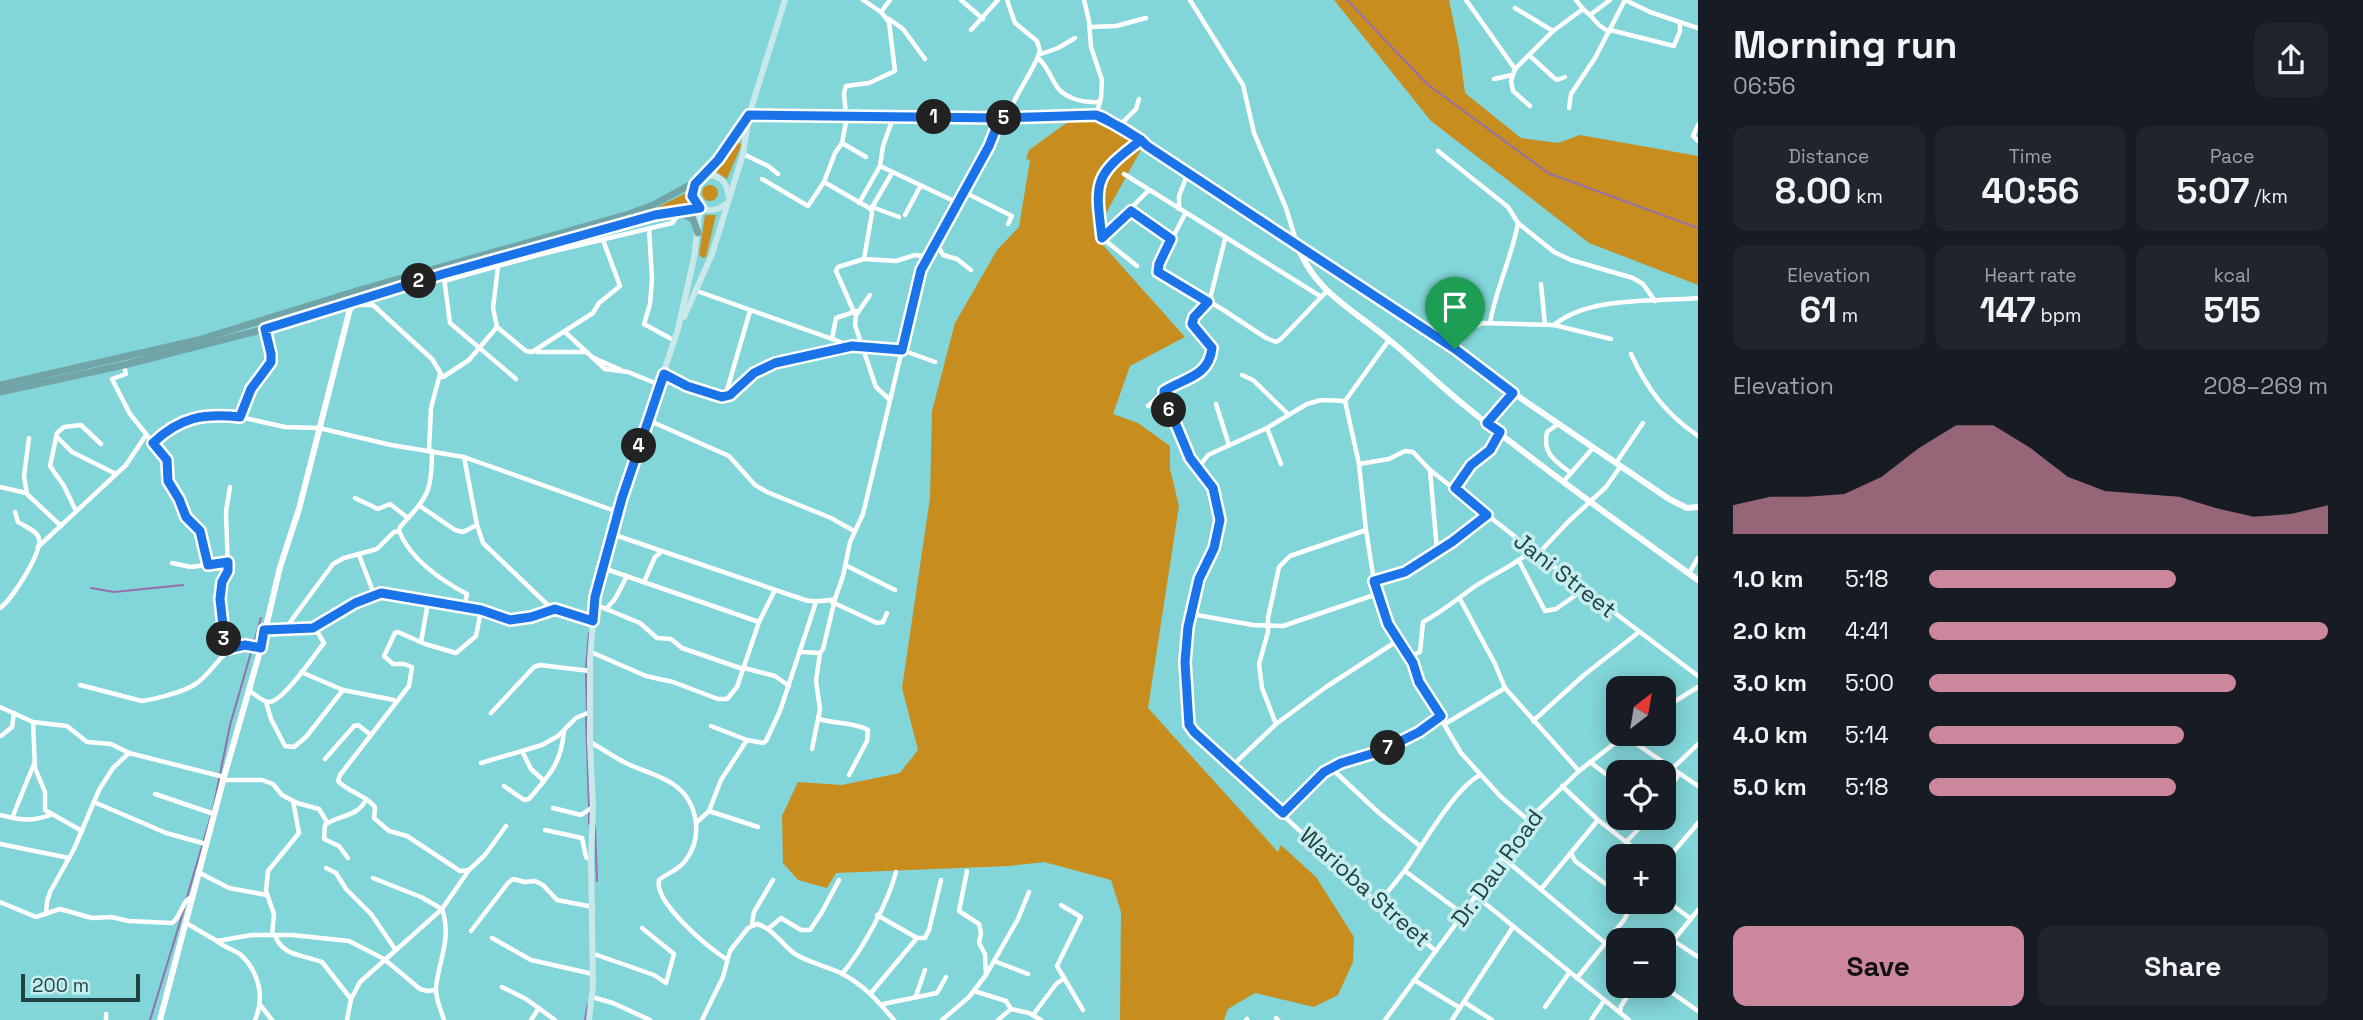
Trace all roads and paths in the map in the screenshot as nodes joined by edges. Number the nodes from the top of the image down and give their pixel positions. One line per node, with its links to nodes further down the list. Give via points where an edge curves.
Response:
1 (785, 0): 37 (main road)
2 (863, 0): 15 (street)
3 (890, 0): 15 (street)
4 (961, 0): 19 (street)
5 (998, 0): 19 (street)
6 (1007, 0): 28 (street, via 1015,23 1037,41)
7 (1084, 0): 21 (street)
8 (1190, 0): 84 (street, via 1243,85 1254,133)
9 (1466, 0): 30 (street)
10 (1576, 0): 14 (street)
11 (1610, 0): 16 (street)
12 (1625, 0): 20 (street); 25 (street)
13 (1515, 8): 24 (street)
14 (1583, 9): 16 (street); 24 (street)
15 (881, 12): 18 (street)
16 (1590, 15): 25 (street)
17 (1146, 18): 21 (street)
18 (888, 19): 29 (street, via 904,30); 39 (street, via 895,73 846,86)
19 (983, 19): 23 (street)
20 (1680, 22): 22 (street); 25 (street, via 1674,46)
21 (1090, 27): 34 (street, via 1102,80)
22 (1698, 28)
23 (971, 30)
24 (1553, 31): 27 (street)
25 (1609, 31): 36 (street, via 1569,97)
26 (1075, 38): 28 (street)
27 (1529, 55): 30 (street); 31 (street, via 1557,80)
28 (1039, 56): 34 (street, via 1055,85 1065,93 1082,102); 41 (street)
29 (925, 59)
30 (1513, 72): 32 (street); 35 (street, via 1513,91)
31 (1564, 77)
32 (1494, 79)
33 (1139, 99): 43 (street, via 1136,109)
34 (1100, 102): 38 (street)
35 (1530, 106)
36 (1569, 108)
37 (749, 115): 39 (street); 49 (main road); 56 (main road, via 723,154)
38 (1096, 115): 41 (street); 43 (street)
39 (846, 117): 40 (street); 46 (street)
40 (893, 118): 41 (street); 51 (street)
41 (1003, 118): 62 (street)
42 (1698, 125): 45 (street, via 1693,136)
43 (1118, 126): 44 (street)
44 (1141, 140): 47 (street); 79 (street, via 1122,154 1098,185)
45 (1698, 141)
46 (842, 143): 50 (street); 58 (street)
47 (1147, 146): 53 (street); 60 (street)
48 (1438, 151): 75 (street, via 1508,207)
49 (743, 154): 54 (street); 63 (main road)
50 (866, 157)
51 (880, 166): 52 (street); 64 (street)
52 (892, 173): 59 (street); 67 (street)
53 (1188, 173): 60 (street); 68 (street)
54 (778, 174)
55 (1124, 174): 61 (street)
56 (699, 179): 63 (main road, via 710,175 722,179); 66 (main road, via 692,196); 126 (main road, via 629,214 198,340)
57 (762, 179): 58 (street, via 808,206)
58 (824, 182): 64 (street)
59 (920, 187): 65 (street); 73 (street)
60 (1214, 190): 84 (street)
61 (1148, 191): 68 (street); 69 (street)
62 (964, 192): 65 (street); 76 (street, via 1012,216)
63 (728, 198): 66 (main road, via 714,211); 92 (main road)
64 (859, 203): 67 (street)
65 (958, 203): 83 (street)
66 (700, 208): 70 (main road); 78 (main road)
67 (871, 208): 74 (street); 86 (street)
68 (1179, 210): 72 (street)
69 (1131, 211): 79 (street); 80 (street)
70 (669, 212): 71 (main road); 90 (main road)
71 (680, 212): 77 (street, via 675,221); 78 (main road, via 693,219)
72 (1185, 214): 80 (street); 81 (street)
73 (905, 215)
74 (899, 217)
75 (1518, 223): 96 (street, via 1567,259 1639,281); 101 (street)
76 (1008, 224)
77 (649, 228): 82 (street); 111 (street, via 652,279 644,324)
78 (698, 233): 106 (main road)
79 (1102, 238): 87 (street)
80 (1171, 239): 97 (street, via 1158,272)
81 (1225, 239): 93 (street); 97 (street)
82 (603, 240): 88 (street); 107 (street, via 619,288)
83 (937, 243): 85 (street); 89 (street, via 946,257)
84 (1297, 244): 93 (street); 115 (street)
85 (929, 257): 86 (street); 116 (street)
86 (864, 259): 100 (street, via 836,269)
87 (1137, 266)
88 (498, 267): 90 (street); 104 (street, via 493,308)
89 (971, 270)
90 (444, 277): 98 (main road); 114 (street, via 450,323)
91 (1541, 284): 103 (street)
92 (697, 291): 99 (street); 106 (main road)
93 (1323, 294): 97 (street, via 1276,342); 110 (street)
94 (870, 295): 100 (street)
95 (1698, 298): 96 (street)
96 (1655, 301): 102 (street, via 1586,307)
97 (1208, 302): 128 (street, via 1192,324 1212,348 1207,363 1198,374)
98 (351, 303): 105 (main road); 122 (street, via 373,304 432,359); 142 (street)
99 (750, 311): 108 (street); 131 (street)
100 (856, 312): 108 (street, via 836,318); 113 (street)
101 (1490, 323): 103 (street); 115 (street, via 1475,325)
102 (1554, 325): 103 (street); 109 (street)
103 (1545, 326)
104 (497, 327): 114 (street); 117 (street, via 526,351)
105 (265, 329): 121 (main road); 137 (street, via 271,362 251,389)
106 (678, 329): 111 (main road)
107 (566, 333): 117 (street); 118 (street)
108 (832, 339): 112 (street)
109 (1611, 339)
110 (1390, 340): 133 (street); 139 (street)
111 (674, 341): 123 (main road)
112 (852, 346): 113 (street); 131 (street, via 766,366)
113 (862, 346): 116 (street); 132 (street, via 876,387)
114 (480, 348): 122 (street, via 463,366); 125 (street)
115 (1455, 349): 130 (street)
116 (902, 350): 120 (street); 132 (street)
117 (536, 352): 118 (street)
118 (587, 352): 127 (street, via 605,369)
119 (1631, 354): 147 (street, via 1655,398)
120 (935, 362)
121 (124, 365): 129 (main road); 145 (street, via 126,374 112,379)
122 (440, 374): 153 (street, via 430,408)
123 (664, 374): 127 (main road); 131 (street, via 703,393)
124 (1242, 375): 136 (street)
125 (516, 379)
126 (0, 385)
127 (660, 385): 138 (main road)
128 (1164, 391): 135 (street); 158 (street, Warioba Street, via 1175,425)
129 (0, 392)
130 (1513, 393): 139 (street); 140 (street)
131 (725, 397)
132 (889, 399): 180 (street, via 863,514)
133 (1345, 401): 136 (street, via 1315,401); 156 (street)
134 (1216, 404): 151 (street)
135 (1148, 406)
136 (1288, 414): 143 (street)
137 (240, 417): 142 (street, via 285,427); 149 (street, via 209,414 191,419 173,426)
138 (648, 420): 173 (main road); 180 (street, via 729,456 767,492)
139 (1487, 423): 144 (street)
140 (1558, 423): 152 (street); 160 (street, via 1547,432 1546,449)
141 (1643, 423): 157 (street)
142 (319, 428): 153 (street); 222 (street)
143 (1267, 428): 151 (street); 155 (street)
144 (1500, 432): 162 (street); 165 (street)
145 (146, 435): 149 (street); 161 (street)
146 (56, 436): 150 (street, via 59,429 81,425); 161 (street, via 72,452); 171 (street, via 50,466)
147 (1698, 436)
148 (29, 438): 166 (street, via 24,476)
149 (153, 443): 192 (street, via 167,460 168,481 186,517 200,531)
150 (101, 444)
151 (1229, 445): 158 (street, via 1208,454)
152 (1593, 448): 157 (street); 160 (street)
153 (430, 450): 154 (street); 169 (street, via 431,484)
154 (464, 457): 173 (street); 176 (street)
155 (1281, 464)
156 (1359, 464): 159 (street, Jani Street, via 1408,451); 178 (street)
157 (1618, 465): 168 (street, via 1606,487); 170 (street, via 1678,505)
158 (1198, 468): 216 (street, Warioba Street, via 1213,488 1220,520)
159 (1430, 470): 165 (street, Jani Street); 184 (street)
160 (1571, 472): 162 (street)
161 (117, 474): 171 (street)
162 (1564, 481): 168 (street)
163 (0, 487): 166 (street)
164 (230, 487): 190 (street)
165 (1455, 488): 174 (street, Jani Street)
166 (27, 494): 177 (street)
167 (355, 498): 175 (street, via 378,509 390,504)
168 (1589, 501): 186 (street); 195 (street)
169 (420, 506): 175 (street); 176 (street, via 458,531)
170 (1698, 507)
171 (76, 511): 177 (street)
172 (15, 512): 182 (street, via 18,522 39,538)
173 (618, 512): 181 (main road)
174 (1487, 515): 183 (street, Jani Street); 184 (street)
175 (408, 518): 179 (street)
176 (477, 525): 212 (street, via 486,547)
177 (61, 526): 182 (street)
178 (1366, 530): 198 (street); 219 (street, via 1311,547 1283,562)
179 (399, 531): 187 (street, via 377,549); 211 (street, via 431,572 467,594)
180 (854, 531): 193 (street)
181 (612, 534): 185 (street); 194 (main road)
182 (38, 547): 210 (street, via 11,597)
183 (1532, 550): 186 (street, Jani Street); 189 (street)
184 (1437, 551): 198 (street, via 1405,572)
185 (661, 552): 199 (street); 200 (street)
186 (1538, 554): 202 (street, Jani Street)
187 (359, 555): 203 (street); 221 (street, via 333,564)
188 (1698, 558): 195 (street)
189 (1519, 561): 202 (street, via 1545,611 1556,609); 205 (street)
190 (228, 562): 192 (street); 227 (street, via 220,599)
191 (172, 563): 192 (street)
192 (208, 565)
193 (845, 565): 201 (street); 206 (street)
194 (603, 568): 196 (street); 209 (main road)
195 (1689, 573): 197 (street)
196 (627, 576): 199 (street); 213 (street)
197 (1698, 580)
198 (1374, 581): 204 (street)
199 (644, 582): 218 (street)
200 (775, 590): 208 (street); 218 (street)
201 (895, 590)
202 (1583, 590): 223 (street, Jani Street)
203 (374, 594): 207 (street); 220 (street)
204 (1377, 594): 219 (street, via 1283,626); 224 (street)
205 (1460, 599): 231 (street, via 1423,622 1420,652); 239 (street)
206 (833, 601): 208 (street); 215 (street, via 877,623 883,622); 230 (street)
207 (428, 602): 211 (street); 225 (street)
208 (816, 603): 228 (street)
209 (594, 604): 213 (street); 217 (main road)
210 (0, 608)
211 (464, 608): 214 (street)
212 (552, 609): 214 (street, via 510,620); 217 (street)
213 (606, 609): 232 (street, via 640,623 657,638 671,639 682,648)
214 (481, 610): 225 (street, via 476,636 456,653)
215 (887, 613)
216 (1191, 614): 219 (street); 273 (street, Warioba Street, via 1185,662 1189,725)
217 (593, 621): 229 (main road)
218 (759, 622): 232 (street)
219 (1268, 626): 253 (street, via 1259,675)
220 (315, 628): 221 (street); 234 (street, via 324,643)
221 (285, 629): 222 (street)
222 (264, 630): 226 (street)
223 (1639, 632): 235 (street, Jani Street); 251 (street)
224 (1397, 641): 231 (street); 253 (street)
225 (421, 642): 257 (street, via 396,632 384,653 390,662 413,669 406,691)
226 (261, 648): 227 (street); 240 (street)
227 (228, 649): 236 (street, via 194,685 180,692 139,701)
228 (801, 652): 230 (street); 237 (street)
229 (591, 653): 232 (street, via 724,700 734,692); 233 (main road)
230 (820, 653): 250 (street, via 816,681)
231 (1408, 657): 249 (street)
232 (743, 668): 237 (street, via 775,676)
233 (590, 671): 246 (main road); 248 (street, via 534,667)
234 (301, 672): 241 (street); 244 (street, via 282,696)
235 (1698, 676)
236 (80, 685)
237 (789, 685): 259 (street, via 766,741)
238 (1698, 687): 243 (street)
239 (1505, 688): 251 (street); 254 (street)
240 (249, 690): 244 (street); 281 (street)
241 (343, 690): 242 (street); 244 (street, via 294,747 285,746)
242 (394, 700)
243 (1676, 701)
244 (266, 702)
245 (0, 707): 247 (street)
246 (590, 712): 256 (street); 260 (main road)
247 (14, 713): 252 (street); 258 (street, via 12,727)
248 (491, 713)
249 (1441, 716): 254 (street); 274 (street, via 1381,751)
250 (819, 719): 264 (street); 279 (street, via 868,730)
251 (1533, 721): 275 (street)
252 (33, 722): 266 (street, via 66,726 87,742 111,744); 269 (street)
253 (1276, 724): 273 (street)
254 (1445, 724): 280 (street)
255 (711, 726): 259 (street)
256 (564, 730): 265 (street, via 542,745); 283 (street, via 560,758)
257 (371, 735): 267 (street, via 354,726); 288 (street, via 338,778 340,784)
258 (1, 736)
259 (747, 740): 294 (street, via 721,780)
260 (590, 742): 291 (main road); 304 (street, via 672,783 685,796)
261 (1698, 744): 272 (street)
262 (1611, 746): 270 (street, Dr. Dau Road)
263 (1642, 746): 268 (street)
264 (811, 749)
265 (522, 751): 271 (street); 283 (street)
266 (129, 752): 281 (street); 290 (street, via 106,777)
267 (326, 759)
268 (1662, 760)
269 (34, 762): 296 (street, via 45,792 44,808); 299 (street)
270 (1590, 762): 275 (street, Dr. Dau Road); 277 (street)
271 (481, 763)
272 (1676, 765)
273 (1232, 766): 295 (street, Warioba Street)
274 (1331, 768): 295 (street); 315 (street)
275 (1579, 771): 285 (street, Dr. Dau Road)
276 (1676, 771): 278 (street)
277 (1606, 774)
278 (1680, 774): 282 (street); 286 (street)
279 (849, 775)
280 (1480, 775): 301 (street); 315 (street, via 1467,784)
281 (223, 779): 289 (street, via 262,780); 297 (street)
282 (1676, 780)
283 (544, 781): 284 (street, via 526,801)
284 (503, 786)
285 (1562, 786): 301 (street, Dr. Dau Road); 302 (street)
286 (1698, 786)
287 (155, 794): 297 (street)
288 (366, 799): 293 (street); 300 (street, via 374,805)
289 (293, 801): 303 (street, via 319,810); 338 (street, via 299,833 268,871)
290 (94, 802): 310 (street); 313 (street, via 166,833)
291 (593, 807): 292 (street, via 582,815); 321 (main road)
292 (553, 808)
293 (359, 809): 300 (street); 303 (street)
294 (709, 811): 304 (street); 307 (street)
295 (1283, 813): 341 (street, Warioba Street)
296 (51, 814): 299 (street, via 37,820); 310 (street)
297 (214, 814): 313 (street)
298 (0, 816): 299 (street)
299 (12, 818)
300 (374, 818): 325 (street, via 460,871)
301 (1528, 820): 320 (street, Dr. Dau Road)
302 (1598, 820): 311 (street); 317 (street)
303 (327, 822): 319 (street, via 324,839 339,846)
304 (696, 823): 370 (street, via 696,838 686,861 663,876 658,885 692,931)
305 (1698, 824): 316 (street)
306 (506, 826): 325 (street)
307 (758, 827)
308 (545, 830): 321 (street, via 582,838)
309 (1638, 830): 311 (street)
310 (82, 831): 318 (street)
311 (1626, 842): 314 (street)
312 (0, 844): 318 (street)
313 (206, 844): 328 (street)
314 (1629, 844)
315 (1420, 846): 327 (street)
316 (1676, 849)
317 (1571, 853): 322 (street); 323 (street)
318 (69, 858): 347 (street, via 50,892)
319 (348, 858)
320 (1502, 858): 335 (street); 339 (street, Dr. Dau Road)
321 (591, 860): 343 (main road)
322 (1566, 860): 323 (street); 335 (street)
323 (1575, 860): 334 (street)
324 (326, 868): 365 (street, via 336,873 371,914)
325 (469, 870): 345 (street)
326 (967, 871): 377 (street, via 960,911 979,924)
327 (1405, 871): 341 (street); 348 (street)
328 (198, 872): 337 (street); 338 (street, via 229,888)
329 (897, 872): 350 (street)
330 (373, 878): 345 (street)
331 (772, 880): 353 (street)
332 (839, 880): 355 (street, via 810,930 781,918)
333 (941, 880): 360 (street, via 929,930 925,938)
334 (1606, 884)
335 (1541, 889): 364 (street)
336 (1029, 892): 371 (street)
337 (194, 895): 347 (street, via 172,923 92,918 60,909); 352 (street)
338 (267, 895): 358 (street, via 274,914)
339 (1476, 896): 348 (street, Dr. Dau Road); 354 (street)
340 (0, 902): 347 (street, via 36,917)
341 (1378, 904): 366 (street, Warioba Street)
342 (1061, 905): 380 (street, via 1081,917 1057,963)
343 (593, 907): 357 (street, via 557,900 540,882 513,879); 367 (main road)
344 (1676, 908): 351 (street)
345 (442, 909): 365 (street); 383 (street, via 446,946)
346 (1698, 910): 351 (street)
347 (46, 914)
348 (1463, 914): 366 (street, Dr. Dau Road)
349 (1627, 914): 364 (street)
350 (877, 915): 360 (street); 375 (street)
351 (1691, 919): 361 (street)
352 (186, 923): 362 (street); 403 (street)
353 (752, 925): 355 (street); 370 (street)
354 (1513, 927): 373 (street); 392 (street)
355 (769, 928): 375 (street, via 796,954)
356 (642, 929): 367 (street, via 674,954 667,982)
357 (471, 931)
358 (274, 935): 362 (street); 369 (street, via 349,941); 390 (street, via 299,957 322,962)
359 (492, 938): 374 (street, via 531,960)
360 (918, 938): 385 (street)
361 (1676, 938)
362 (217, 941): 394 (street, via 239,952 255,973)
363 (1676, 942): 368 (street)
364 (1605, 943): 379 (street)
365 (395, 949): 369 (street)
366 (1436, 951): 381 (street, Dr. Dau Road)
367 (594, 954): 374 (main road)
368 (1698, 957)
369 (384, 959): 383 (street, via 420,989); 390 (street, via 360,982)
370 (726, 959): 412 (street)
371 (994, 961): 376 (street); 377 (street)
372 (925, 970): 387 (street)
373 (1569, 973): 379 (street); 395 (street)
374 (594, 974): 388 (main road)
375 (842, 974): 385 (street)
376 (1028, 974)
377 (986, 975): 384 (street)
378 (946, 978): 387 (street, via 937,993)
379 (1577, 978): 391 (street)
380 (1062, 979): 399 (street); 402 (street)
381 (1414, 980): 397 (street); 417 (street, Dr. Dau Road)
382 (502, 987): 396 (street)
383 (436, 990): 407 (street)
384 (974, 991): 398 (street, via 1006,1001); 414 (street)
385 (871, 993): 393 (street)
386 (1676, 996): 400 (street)
387 (915, 997): 393 (street)
388 (592, 998): 410 (main road); 411 (street)
389 (1626, 998): 401 (street)
390 (351, 999): 406 (street)
391 (1604, 1001): 401 (street); 420 (street)
392 (1464, 1002): 397 (street); 419 (street)
393 (883, 1004): 413 (street)
394 (260, 1005): 404 (street); 405 (street)
395 (1545, 1007)
396 (539, 1008): 408 (street); 409 (street)
397 (1460, 1008): 418 (street)
398 (1011, 1009): 402 (street); 415 (street)
399 (1083, 1010)
400 (1698, 1011)
401 (1620, 1013): 421 (street)
402 (1033, 1015): 416 (street)
403 (160, 1020)
404 (255, 1020)
405 (272, 1020)
406 (347, 1020)
407 (444, 1020)
408 (531, 1020)
409 (555, 1020)
410 (589, 1020)
411 (650, 1020)
412 (702, 1020)
413 (894, 1020)
414 (942, 1020)
415 (998, 1020)
416 (1041, 1020)
417 (1385, 1020)
418 (1452, 1020)
419 (1492, 1020)
420 (1591, 1020)
421 (1629, 1020)

